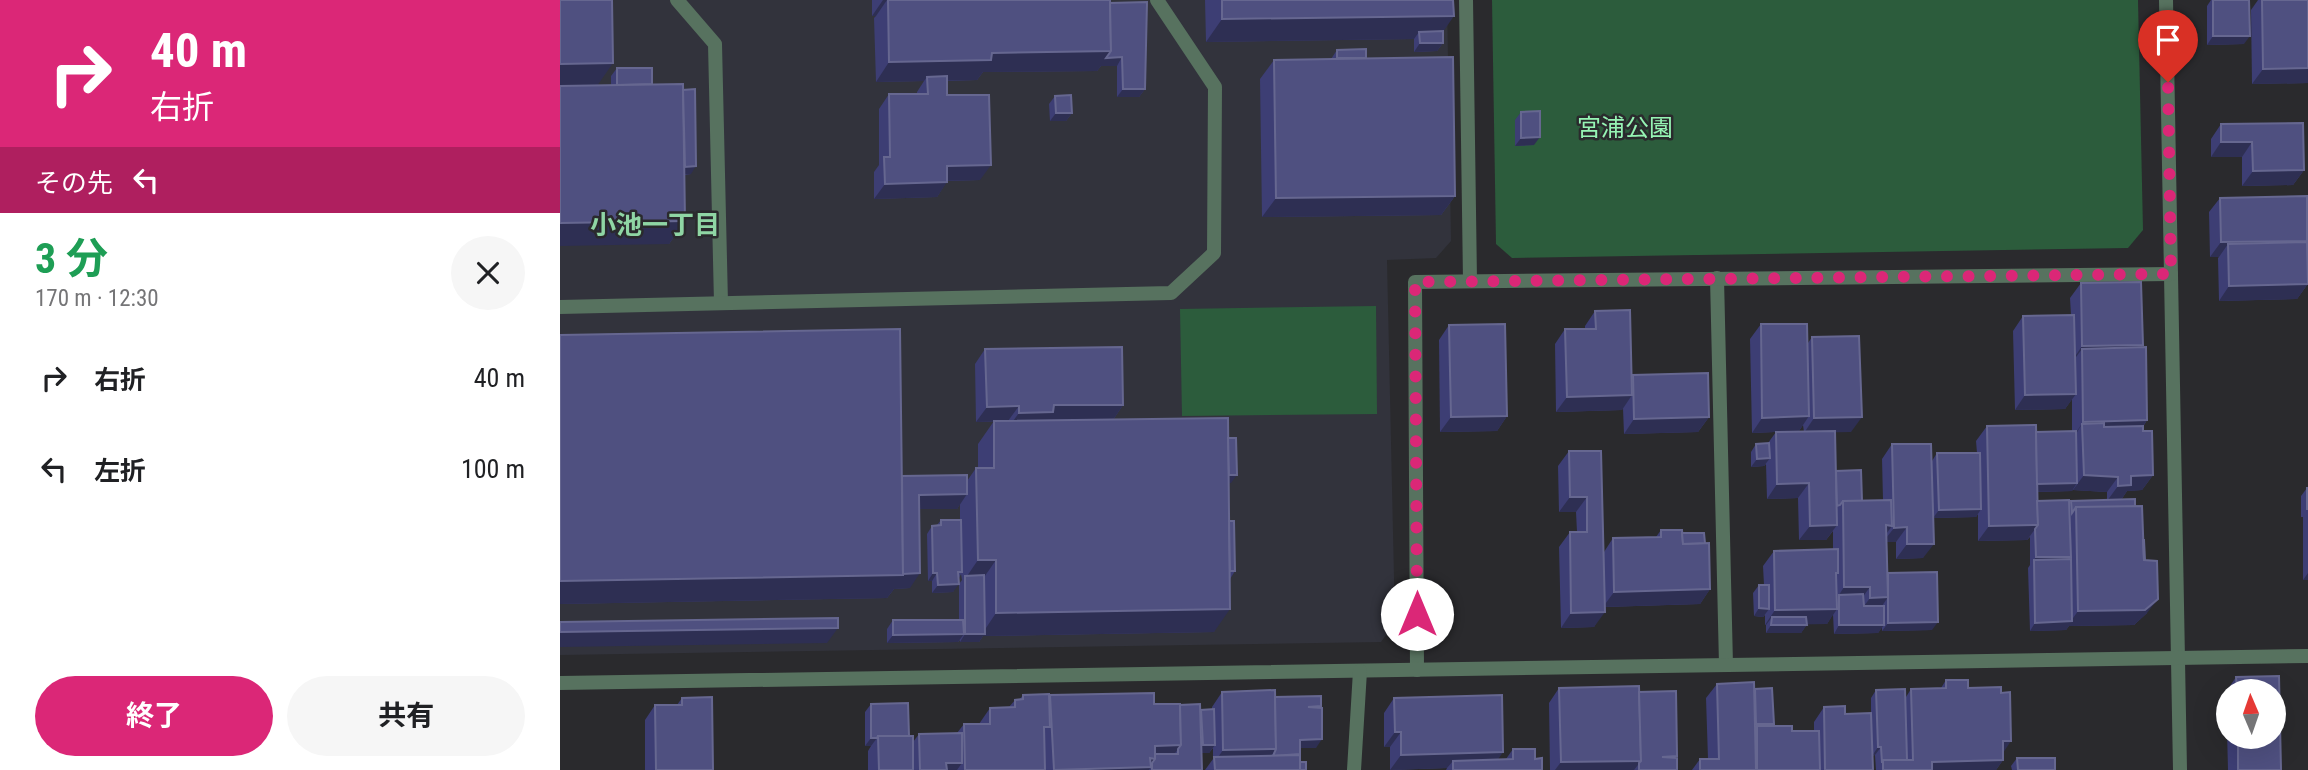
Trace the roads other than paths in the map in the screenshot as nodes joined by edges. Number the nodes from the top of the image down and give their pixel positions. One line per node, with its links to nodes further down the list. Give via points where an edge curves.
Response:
1 (677, 0): 8 (street, via 715,44)
2 (1157, 0): 8 (street, via 1215,88 1214,253 1171,293)
3 (1466, 0): 7 (street)
4 (2166, 0): 5 (street)
5 (2171, 274): 6 (street); 11 (street)
6 (1717, 278): 7 (street); 12 (street)
7 (1470, 281): 13 (street, via 1415,282)
8 (721, 303): 9 (street)
9 (560, 307)
10 (2308, 656): 11 (street)
11 (2178, 658): 12 (street); 17 (street)
12 (1726, 665): 13 (street)
13 (1417, 670): 14 (street)
14 (1360, 671): 15 (street); 16 (street)
15 (560, 682)
16 (1354, 770)
17 (2180, 770)

